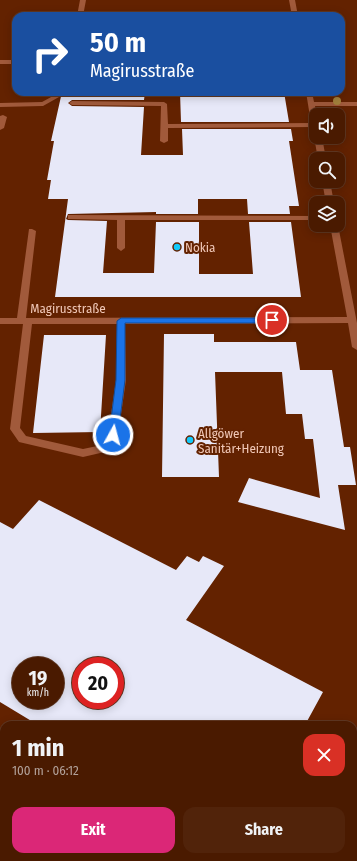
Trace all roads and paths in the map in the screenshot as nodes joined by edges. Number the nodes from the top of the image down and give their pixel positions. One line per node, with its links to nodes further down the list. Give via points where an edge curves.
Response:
1 (82, 0): 3 (street)
2 (292, 0): 4 (street)
3 (80, 12)
4 (294, 12)
5 (0, 62): 6 (street)
6 (12, 62)
7 (56, 96): 12 (street, via 43,104)
8 (310, 96): 10 (street)
9 (72, 103): 15 (street, via 164,104)
10 (312, 104): 11 (street); 13 (street)
11 (357, 104)
12 (0, 105)
13 (313, 108)
14 (3, 117): 17 (street)
15 (164, 126): 16 (street); 18 (street)
16 (309, 127)
17 (0, 128)
18 (164, 141)
19 (71, 217): 20 (street)
20 (121, 217): 21 (street); 24 (street)
21 (309, 218)
22 (32, 231): 27 (street)
23 (335, 232): 25 (street)
24 (121, 248)
25 (352, 320): 28 (street, Magirusstraße); 29 (street)
26 (0, 321): 27 (street, Magirusstraße)
27 (25, 321): 28 (street, Magirusstraße); 28 (street, via 15,429 22,439 83,453 105,448 113,435 121,380)
28 (121, 321)
29 (357, 347)

